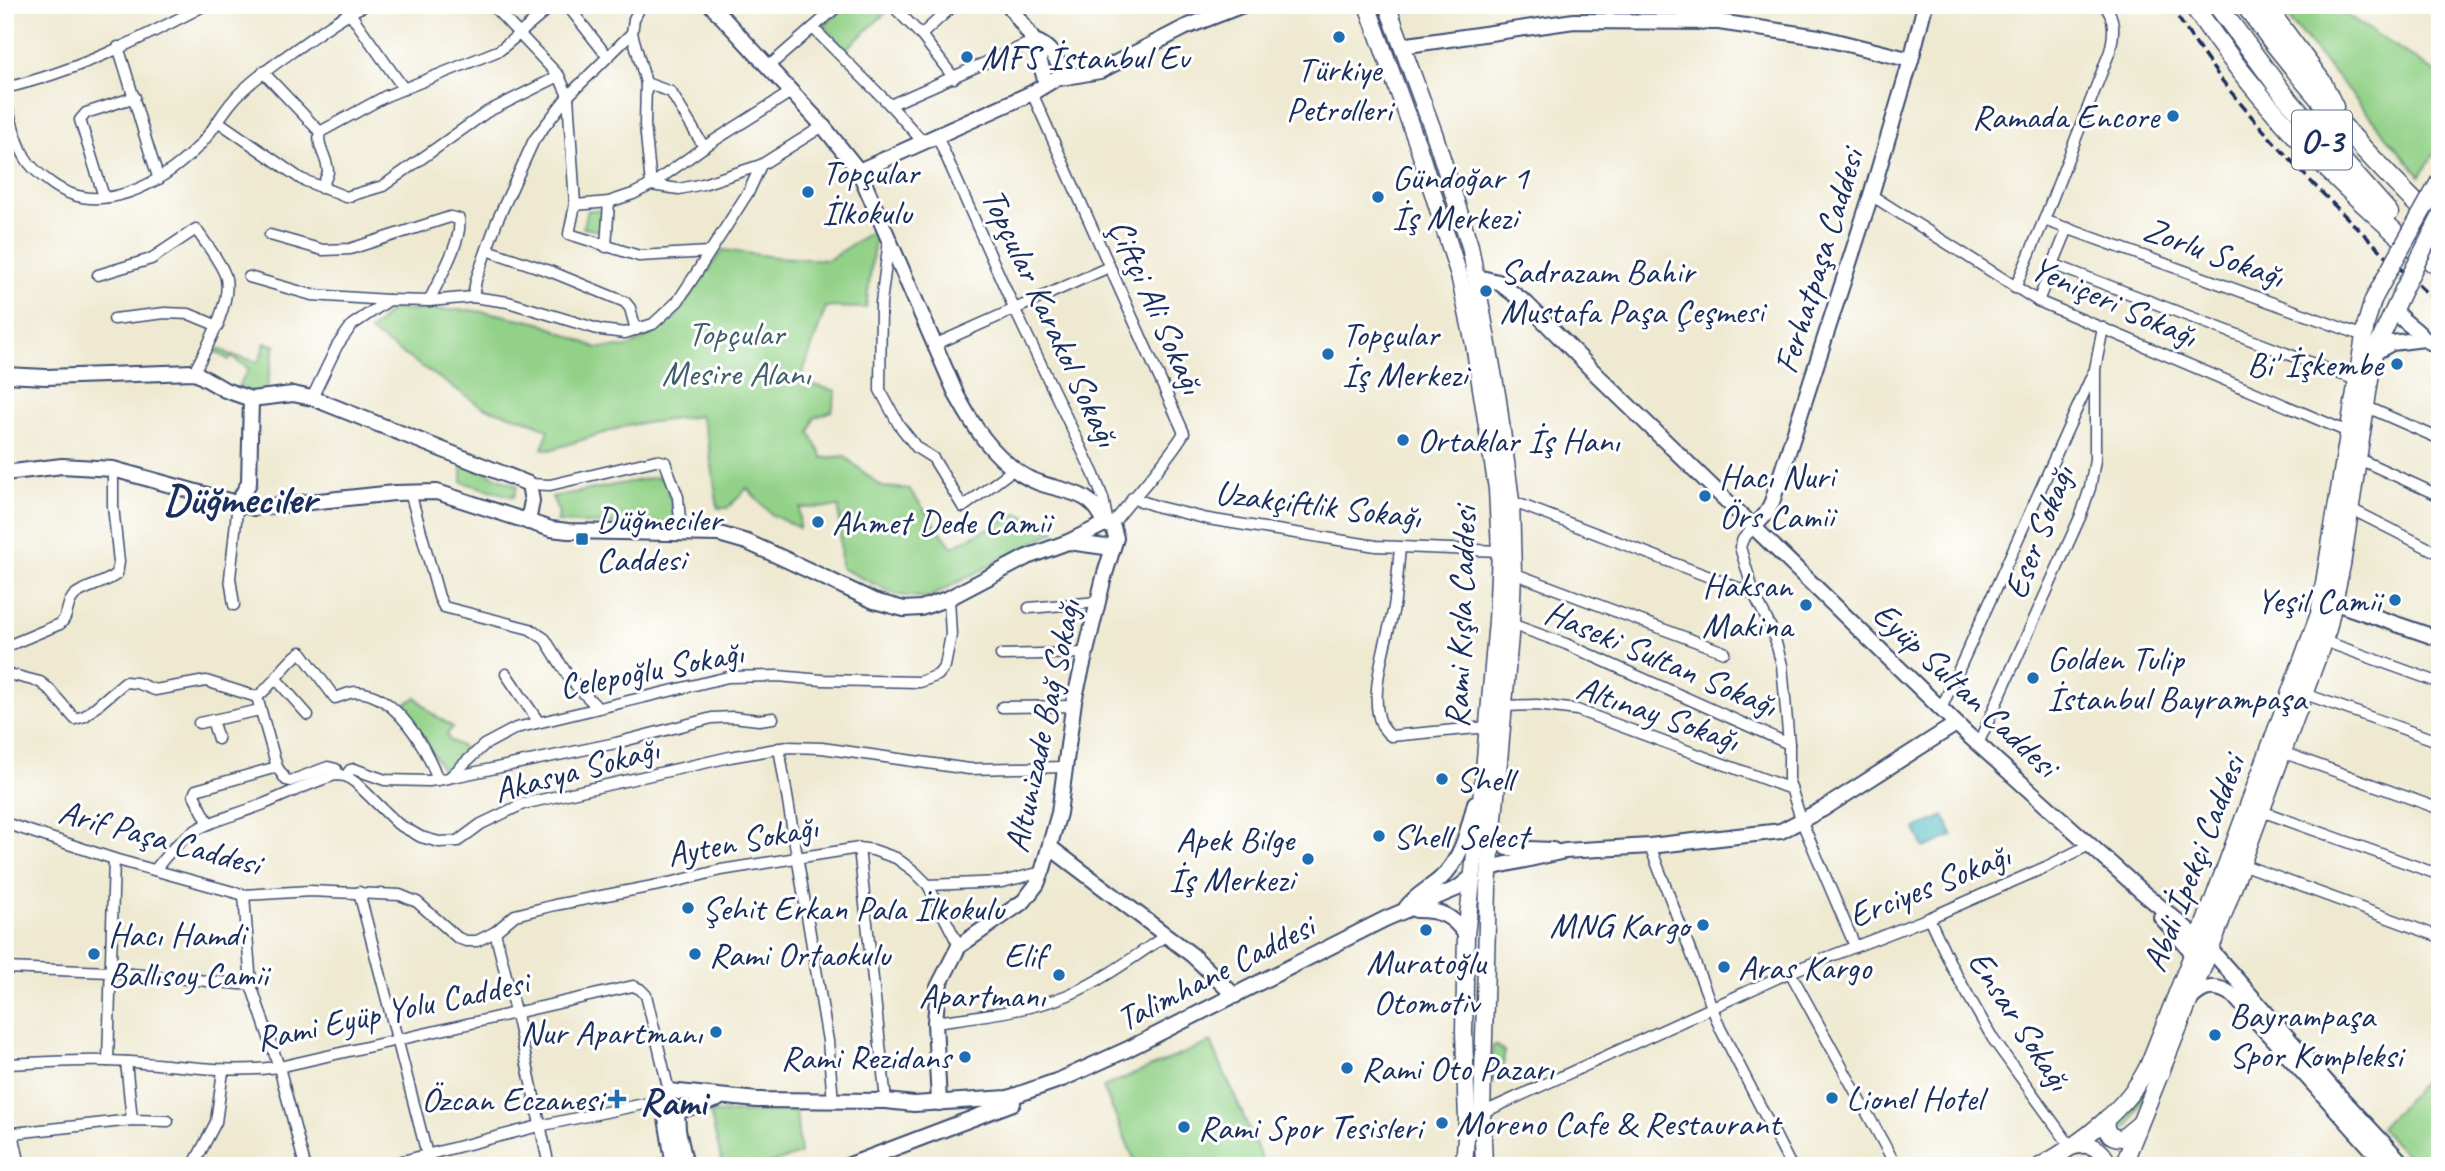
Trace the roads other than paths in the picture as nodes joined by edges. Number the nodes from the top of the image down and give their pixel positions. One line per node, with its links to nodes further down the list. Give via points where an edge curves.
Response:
1 (205, 5): 28 (street)
2 (366, 5): 21 (street)
3 (492, 5): 24 (street)
4 (553, 5): 24 (street)
5 (566, 5): 29 (street)
6 (641, 5): 23 (street)
7 (711, 5): 31 (street)
8 (839, 5): 22 (street)
9 (892, 5): 25 (street)
10 (954, 5): 25 (street)
11 (1009, 5): 26 (street)
12 (1242, 5): 34 (street, via 1186,27 1100,71)
13 (1367, 5): 47 (main road, Rami Kışla Caddesi)
14 (1387, 5): 27 (main road, Rami Kışla Caddesi)
15 (1925, 5): 30 (street, Ferhatpaşa Caddesi)
16 (2104, 5): 65 (street, via 2113,21 2110,51)
17 (2193, 5): 74 (highway, via 2303,144 2357,198)
18 (2217, 5): 74 (highway, O-3, via 2323,140)
19 (2245, 5): 48 (highway, O-3)
20 (2265, 5): 48 (highway, via 2322,82)
21 (346, 9): 32 (street); 39 (street)
22 (813, 28): 31 (street); 45 (street, Topçular Karakol Sokağı)
23 (632, 33): 29 (street); 36 (street)
24 (518, 34): 33 (street); 39 (street, via 500,50)
25 (921, 35): 35 (street)
26 (1034, 41): 34 (street, via 1050,51); 35 (street); 37 (street)
27 (1401, 46): 30 (street, via 1574,21 1720,22 1819,37); 46 (main road, Rami Kışla Caddesi)
28 (118, 47): 38 (street, via 51,76); 43 (street)
29 (607, 57): 42 (street)
30 (1911, 60): 60 (street, Ferhatpaşa Caddesi)
31 (768, 67): 40 (street)
32 (263, 72): 49 (street, via 237,95); 51 (street)
33 (559, 76): 42 (street); 59 (street, via 487,112 383,186 346,197)
34 (1065, 77): 37 (street)
35 (954, 78): 45 (street)
36 (646, 83): 53 (street, via 671,92); 58 (street)
37 (1046, 83): 41 (street)
38 (5, 88)
39 (404, 89): 51 (street)
40 (791, 92): 50 (street); 53 (street)
41 (1032, 93): 52 (street); 75 (street, Çiftçi Ali Sokağı)
42 (568, 96): 63 (street); 71 (street, via 534,140)
43 (135, 97): 56 (street); 61 (street, via 86,113 80,120)
44 (5, 102): 61 (street, via 17,141 33,168 74,196)
45 (890, 105): 52 (street, Topçular Karakol Sokağı)
46 (1425, 108): 47 (main road, via 1416,116); 78 (main road, Rami Kışla Caddesi, via 1462,214)
47 (1406, 116): 81 (main road, Rami Kışla Caddesi)
48 (2338, 120): 66 (highway, O-3)
49 (219, 122): 56 (street, via 198,147); 59 (street, via 300,179)
50 (823, 126): 54 (street); 55 (street)
51 (320, 132): 59 (street, via 328,173)
52 (930, 139): 55 (street); 86 (street, Topçular Karakol Sokağı)
53 (704, 147): 58 (street)
54 (761, 165): 58 (street, via 679,189); 72 (street)
55 (859, 171): 69 (street)
56 (159, 179): 61 (street)
57 (2440, 180): 79 (main road, Abdi İpekçi Caddesi, bridge, via 2399,252)
58 (651, 185): 62 (street)
59 (321, 188)
60 (1871, 195): 80 (street, Yeniçeri Sokağı); 119 (street, Ferhatpaşa Caddesi, via 1780,478 1766,514)
61 (104, 197)
62 (609, 202): 63 (street); 70 (street)
63 (575, 205): 70 (street, via 569,234)
64 (2440, 217): 79 (main road, Abdi İpekçi Caddesi, bridge)
65 (2045, 219): 67 (street, Zorlu Sokağı); 80 (street)
66 (2440, 227)
67 (2068, 228): 73 (street); 92 (street, Zorlu Sokağı)
68 (270, 235): 84 (street, via 323,250 350,249 450,216 459,219 457,236)
69 (889, 240): 94 (street); 108 (street, via 879,364 885,403 917,448 933,458 963,507)
70 (606, 247): 72 (street, via 639,256)
71 (487, 250): 82 (street); 91 (street, via 625,302)
72 (709, 252): 91 (street, via 666,314)
73 (2052, 264): 85 (street); 100 (street)
74 (2440, 265)
75 (1109, 267): 86 (street); 113 (street, Çiftçi Ali Sokağı, via 1184,433 1167,460)
76 (99, 275): 89 (street, via 151,259 196,229 226,276)
77 (249, 277): 83 (street, via 312,295)
78 (1477, 277): 81 (main road); 114 (main road, Rami Kışla Caddesi); 119 (street, Eyüp Sultan Caddesi, via 1498,282 1527,304)
79 (2395, 281): 87 (main road, Abdi İpekçi Caddesi); 92 (main road, Abdi İpekçi Caddesi, via 2371,306)
80 (2015, 288): 85 (street, Yeniçeri Sokağı)
81 (1465, 293): 124 (main road, Rami Kışla Caddesi, via 1497,489)
82 (473, 297): 84 (street); 91 (street, via 508,302 601,330)
83 (389, 300): 84 (street); 102 (street, via 352,325)
84 (429, 301)
85 (2038, 301): 90 (street, Yeniçeri Sokağı)
86 (1014, 308): 94 (street); 118 (street, Topçular Karakol Sokağı, via 1094,475)
87 (2395, 309): 93 (street); 96 (main road, Abdi İpekçi Caddesi)
88 (114, 319): 89 (street, via 189,314)
89 (218, 326): 98 (street)
90 (2103, 328): 97 (street, Eser Sokağı); 104 (street, Yeniçeri Sokağı)
91 (636, 330)
92 (2364, 336): 100 (main road, Abdi İpekçi Caddesi)
93 (2424, 340): 95 (street); 96 (street, via 2392,344)
94 (934, 345): 108 (street, via 975,430)
95 (2440, 347)
96 (2374, 353): 103 (main road, Abdi İpekçi Caddesi)
97 (2095, 369): 150 (street); 162 (street, Eser Sokağı, via 2095,460 2090,488)
98 (194, 372): 99 (street); 101 (street, via 225,390)
99 (5, 375)
100 (2356, 380): 104 (main road, Abdi İpekçi Caddesi)
101 (251, 398): 102 (street, via 293,394); 115 (street, via 249,483)
102 (312, 398): 110 (street)
103 (2367, 407): 105 (street); 106 (main road, Abdi İpekçi Caddesi)
104 (2348, 432): 129 (main road, Abdi İpekçi Caddesi)
105 (2440, 439)
106 (2359, 459): 112 (street); 116 (main road, Abdi İpekçi Caddesi)
107 (113, 468): 109 (street, via 57,467); 115 (street); 136 (street, via 117,574 71,598 66,619 60,624)
108 (1014, 469): 118 (street, via 1030,480 1087,498)
109 (5, 473)
110 (529, 484): 117 (street); 120 (street, via 550,485 656,460 665,462 678,498)
111 (410, 492): 115 (street, via 277,507 254,508); 117 (street, via 437,492); 149 (street, via 444,607 530,629 545,639 570,679)
112 (2440, 496)
113 (1132, 498): 118 (street, Çiftçi Ali Sokağı); 123 (street, Uzakçiftlik Sokağı, via 1208,519)
114 (1511, 501): 126 (main road, Rami Kışla Caddesi); 127 (street)
115 (238, 502): 131 (street, via 230,578)
116 (2351, 509): 125 (street); 129 (main road, Abdi İpekçi Caddesi)
117 (528, 522): 120 (street, via 568,531)
118 (1105, 525): 121 (street); 122 (street, Altunizade Bağ Sokağı, via 1094,534)
119 (1753, 527): 127 (street, via 1740,547); 150 (street, Eyüp Sultan Caddesi)
120 (681, 531): 128 (street, via 747,542 888,606 921,608)
121 (1068, 542): 122 (street); 128 (street, via 1027,557)
122 (1103, 545): 130 (street, Altunizade Bağ Sokağı, via 1104,578)
123 (1400, 548): 124 (street, Uzakçiftlik Sokağı); 158 (street, via 1394,605 1379,662 1377,712 1382,729 1391,736)
124 (1500, 551): 158 (main road, Rami Kışla Caddesi)
125 (2440, 554)
126 (1513, 573): 133 (main road, Rami Kışla Caddesi); 137 (street)
127 (1754, 594): 161 (street, via 1773,632 1782,665)
128 (949, 598): 149 (street, Celepoğlu Sokağı, via 948,656 938,675 929,680 729,677)
129 (2329, 601): 134 (street); 135 (main road, Abdi İpekçi Caddesi); 194 (main road, Abdi İpekçi Caddesi)
130 (1098, 602): 132 (street); 138 (street, Altunizade Bağ Sokağı)
131 (234, 605)
132 (1029, 608)
133 (1511, 624): 147 (main road, Rami Kışla Caddesi); 161 (street, Haseki Sultan Sokağı)
134 (2440, 639)
135 (2324, 641): 143 (street); 144 (main road, Abdi İpekçi Caddesi)
136 (5, 647)
137 (1724, 652)
138 (1086, 653): 139 (street); 146 (street, Altunizade Bağ Sokağı)
139 (1001, 655)
140 (5, 673): 145 (street, via 40,682 75,719 85,716 125,681 155,690 206,681)
141 (506, 674): 155 (street)
142 (277, 680): 145 (street); 152 (street); 168 (street, via 301,652 335,698 358,692 391,706 415,733)
143 (2440, 682)
144 (2305, 694): 160 (street); 164 (main road, Abdi İpekçi Caddesi)
145 (257, 697): 151 (street)
146 (1073, 706): 148 (street); 166 (street, Altunizade Bağ Sokağı)
147 (1504, 706): 170 (street, Altınay Sokağı, via 1577,710); 176 (main road, Rami Kışla Caddesi)
148 (1002, 707)
149 (597, 708): 155 (street, Celepoğlu Sokağı)
150 (1941, 709): 157 (street, Eyüp Sultan Caddesi)
151 (260, 710): 154 (street); 165 (street)
152 (308, 715)
153 (773, 718): 168 (street, via 712,718)
154 (212, 720): 156 (street); 159 (street)
155 (538, 721): 168 (street, Celepoğlu Sokağı, via 484,745)
156 (199, 723)
157 (1956, 724): 162 (street, Eyüp Sultan Caddesi); 174 (street)
158 (1488, 727): 169 (main road, Rami Kışla Caddesi)
159 (218, 740)
160 (2440, 742)
161 (1789, 744): 170 (street)
162 (1978, 744): 177 (street, Eyüp Sultan Caddesi)
163 (779, 748): 166 (street, Akasya Sokağı, via 822,748 969,769); 167 (street, Akasya Sokağı, via 523,804 481,824 458,842 421,837 398,824 363,789); 182 (street)
164 (2283, 752): 171 (street); 172 (main road, Abdi İpekçi Caddesi)
165 (277, 767): 167 (street, via 290,781 328,766); 173 (street, via 196,790 194,795)
166 (1065, 768): 180 (street, Altunizade Bağ Sokağı)
167 (342, 776): 168 (street, via 355,769 385,780); 173 (street)
168 (443, 779)
169 (1483, 782): 189 (main road, Rami Kışla Caddesi); 195 (street, Talimhane Caddesi, via 1466,838 1451,867)
170 (1791, 789): 174 (street)
171 (2440, 809)
172 (2261, 811): 184 (main road, Abdi İpekçi Caddesi); 188 (street)
173 (208, 822): 186 (street, via 181,838)
174 (1802, 822): 178 (street, via 1770,833); 203 (street)
175 (5, 823): 183 (street, Arif Paşa Caddesi)
176 (1492, 835): 181 (street, via 1507,848); 185 (main road, Rami Kışla Caddesi)
177 (2089, 845): 191 (street, Eyüp Sultan Caddesi); 196 (street, Erciyes Sokağı)
178 (1650, 846): 181 (street); 214 (street)
179 (859, 848): 182 (street, Ayten Sokağı); 190 (street, Ayten Sokağı, via 896,858); 226 (street)
180 (1051, 848): 187 (street, Altunizade Bağ Sokağı); 200 (street)
181 (1565, 851): 185 (street)
182 (797, 858): 198 (street, Ayten Sokağı, via 528,911 515,915); 227 (street, via 828,1041)
183 (114, 859): 186 (street, Arif Paşa Caddesi); 207 (street)
184 (2241, 864): 201 (street); 204 (main road, Abdi İpekçi Caddesi)
185 (1489, 868): 189 (main road); 229 (main road, Rami Kışla Caddesi)
186 (155, 870): 193 (street, Arif Paşa Caddesi)
187 (1042, 872): 190 (street, via 1002,882); 202 (street, Altunizade Bağ Sokağı, via 1024,901)
188 (2440, 875)
189 (1473, 876): 195 (street, Talimhane Caddesi, via 1458,888); 199 (main road, Rami Kışla Caddesi)
190 (928, 885): 202 (street, Ayten Sokağı)
191 (2141, 891): 197 (street, Eyüp Sultan Caddesi); 204 (street, Eyüp Sultan Caddesi, via 2157,913)
192 (359, 892): 193 (street, Arif Paşa Caddesi); 198 (street, Arif Paşa Caddesi, via 400,895 417,902 466,941); 217 (street)
193 (244, 895): 211 (street)
194 (2212, 903): 197 (street, via 2191,920); 204 (main road, Abdi İpekçi Caddesi)
195 (1404, 911): 199 (street, via 1446,914); 212 (street, Talimhane Caddesi)
196 (1929, 918): 203 (street, Erciyes Sokağı); 237 (street, Ensar Sokağı, via 1993,1040)
197 (2180, 922): 204 (street, Eyüp Sultan Caddesi)
198 (495, 932): 215 (street)
199 (1466, 934): 233 (main road, Rami Kışla Caddesi)
200 (1165, 936): 212 (street); 216 (street, via 1122,966 1065,996)
201 (2440, 937)
202 (959, 946): 216 (street, Altunizade Bağ Sokağı, via 938,987)
203 (1855, 946): 208 (street, Erciyes Sokağı)
204 (2201, 947): 206 (main road, Abdi İpekçi Caddesi); 209 (main road, Abdi İpekçi Caddesi); 210 (street)
205 (5, 968): 207 (street)
206 (2202, 969): 209 (main road); 210 (street); 213 (main road, Abdi İpekçi Caddesi)
207 (110, 972): 211 (street); 218 (street)
208 (1790, 972): 214 (street, Erciyes Sokağı); 250 (street)
209 (2185, 975): 230 (main road, Abdi İpekçi Caddesi, via 2144,1074)
210 (2237, 980): 255 (street)
211 (251, 985): 221 (street)
212 (1235, 996): 223 (street, Talimhane Caddesi)
213 (2190, 1000): 234 (main road, Abdi İpekçi Caddesi); 254 (street, via 2211,987 2234,996)
214 (1712, 1008): 229 (street, Erciyes Sokağı); 249 (street)
215 (516, 1012): 217 (street, Rami Eyüp Yolu Caddesi); 228 (street, Rami Eyüp Yolu Caddesi, via 626,986 640,989 646,995); 235 (street)
216 (935, 1023): 225 (street, Altunizade Bağ Sokağı)
217 (399, 1040): 221 (street, Rami Eyüp Yolu Caddesi); 238 (street)
218 (108, 1061): 219 (street, Rami Eyüp Yolu Caddesi); 220 (street, Rami Eyüp Yolu Caddesi)
219 (126, 1062): 222 (street, Rami Eyüp Yolu Caddesi); 231 (street)
220 (5, 1064)
221 (279, 1068): 222 (street, Rami Eyüp Yolu Caddesi); 241 (street)
222 (223, 1071): 240 (street, via 216,1122)
223 (1051, 1083): 225 (street, Talimhane Caddesi); 246 (street, via 1008,1105)
224 (726, 1097): 227 (street, Talimhane Caddesi); 228 (street, via 695,1104); 228 (street, via 690,1091)
225 (939, 1098): 226 (street, Talimhane Caddesi)
226 (886, 1101): 227 (street, Talimhane Caddesi)
227 (833, 1102)
228 (669, 1103): 235 (street); 244 (street); 245 (street)
229 (1482, 1113): 233 (main road); 248 (main road, Rami Kışla Caddesi)
230 (2107, 1118): 234 (main road, via 2106,1129 2115,1138 2122,1138); 237 (main road, Abdi İpekçi Caddesi)
231 (132, 1120): 232 (street); 236 (street)
232 (168, 1121)
233 (1468, 1122): 247 (main road, Rami Kışla Caddesi)
234 (2140, 1123): 253 (main road, Abdi İpekçi Caddesi)
235 (539, 1126): 238 (street); 243 (street)
236 (9, 1133): 239 (street)
237 (2071, 1147): 251 (main road, Abdi İpekçi Caddesi); 252 (main road, via 2094,1147)
238 (429, 1160): 242 (street)
239 (20, 1166)
240 (194, 1166)
241 (305, 1166)
242 (383, 1166)
243 (549, 1166)
244 (674, 1166)
245 (686, 1166)
246 (847, 1166)
247 (1464, 1166)
248 (1484, 1166)
249 (1791, 1166)
250 (1896, 1166)
251 (2040, 1166)
252 (2109, 1166)
253 (2123, 1166)
254 (2387, 1166)
255 (2404, 1166)

